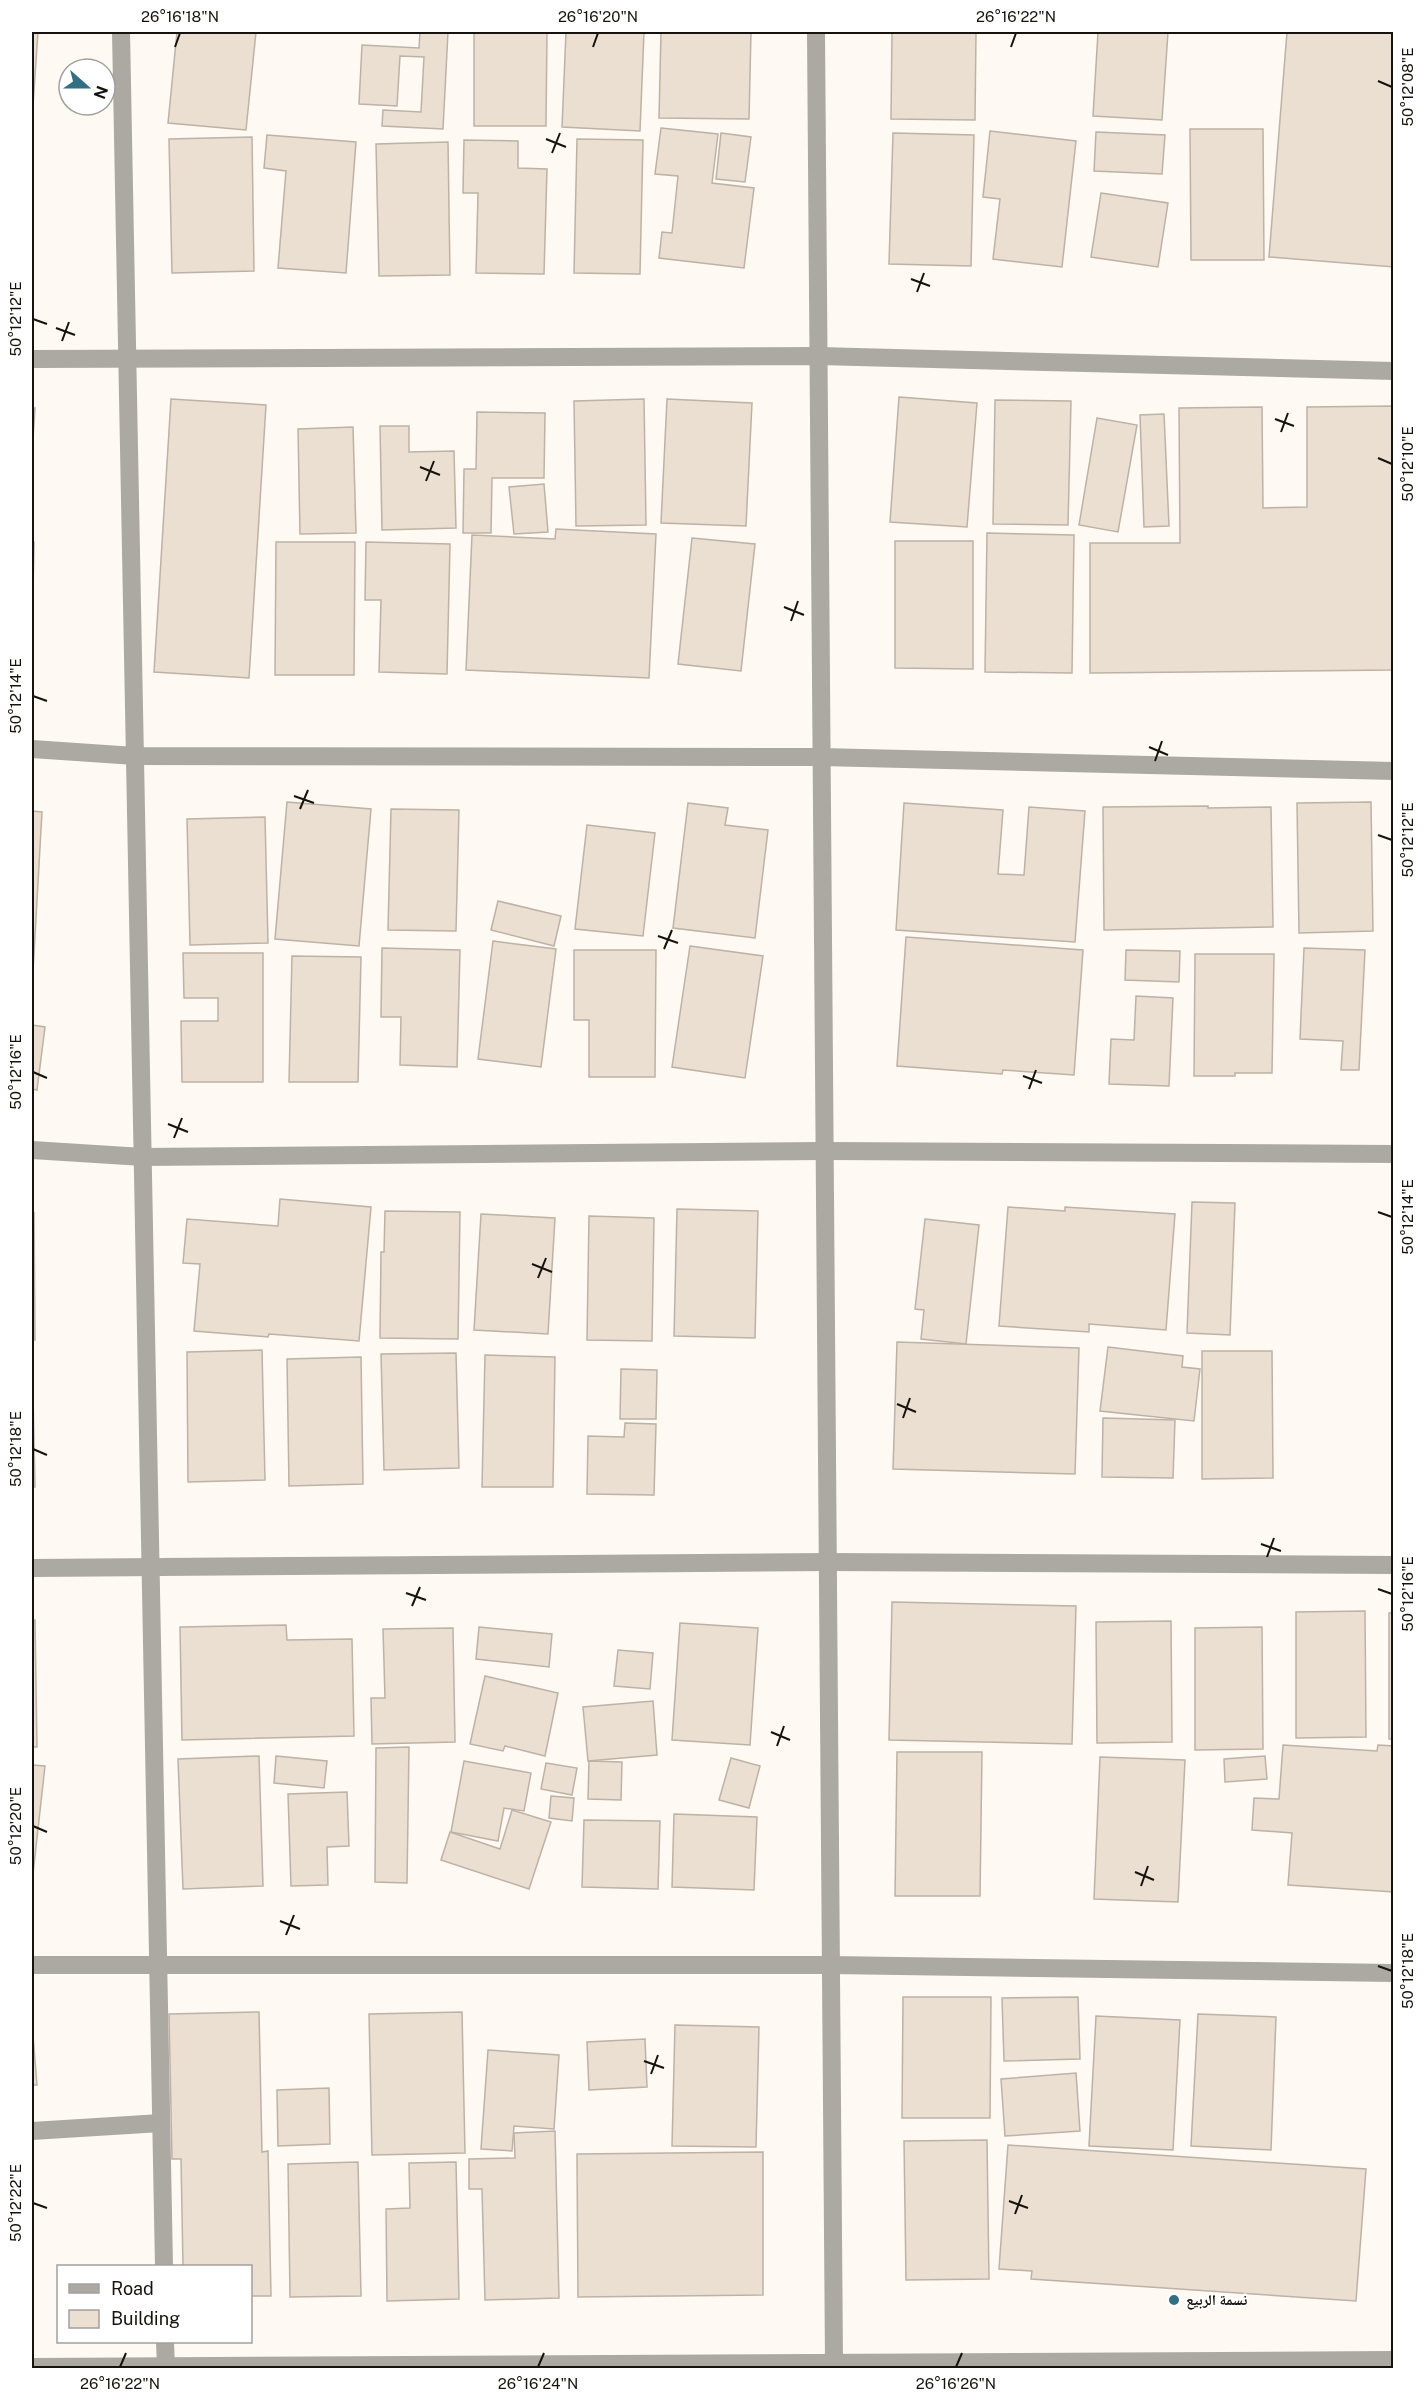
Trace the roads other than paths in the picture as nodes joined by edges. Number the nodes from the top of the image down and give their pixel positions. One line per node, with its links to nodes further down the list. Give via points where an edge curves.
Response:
1 (121, 32): 5 (street)
2 (816, 32): 3 (street)
3 (819, 356): 5 (street); 6 (street); 9 (street)
4 (32, 359): 5 (street)
5 (127, 359): 8 (street)
6 (1394, 371)
7 (32, 749): 8 (street)
8 (135, 756): 9 (street); 14 (street)
9 (821, 757): 10 (street); 12 (street)
10 (1394, 771)
11 (32, 1150): 14 (street)
12 (825, 1151): 13 (street); 14 (street); 15 (street)
13 (1394, 1154)
14 (142, 1157): 17 (street)
15 (828, 1562): 16 (street); 17 (street); 21 (street)
16 (1394, 1565)
17 (150, 1567): 18 (street); 20 (street)
18 (32, 1568)
19 (32, 1965): 20 (street)
20 (158, 1965): 21 (street); 23 (street)
21 (831, 1965): 22 (street); 28 (street)
22 (1394, 1973)
23 (161, 2123): 24 (street); 25 (street)
24 (32, 2131)
25 (164, 2265)
26 (165, 2343): 30 (street)
27 (1394, 2360): 28 (street)
28 (834, 2362): 30 (street)
29 (32, 2367): 30 (street)
30 (166, 2367)

